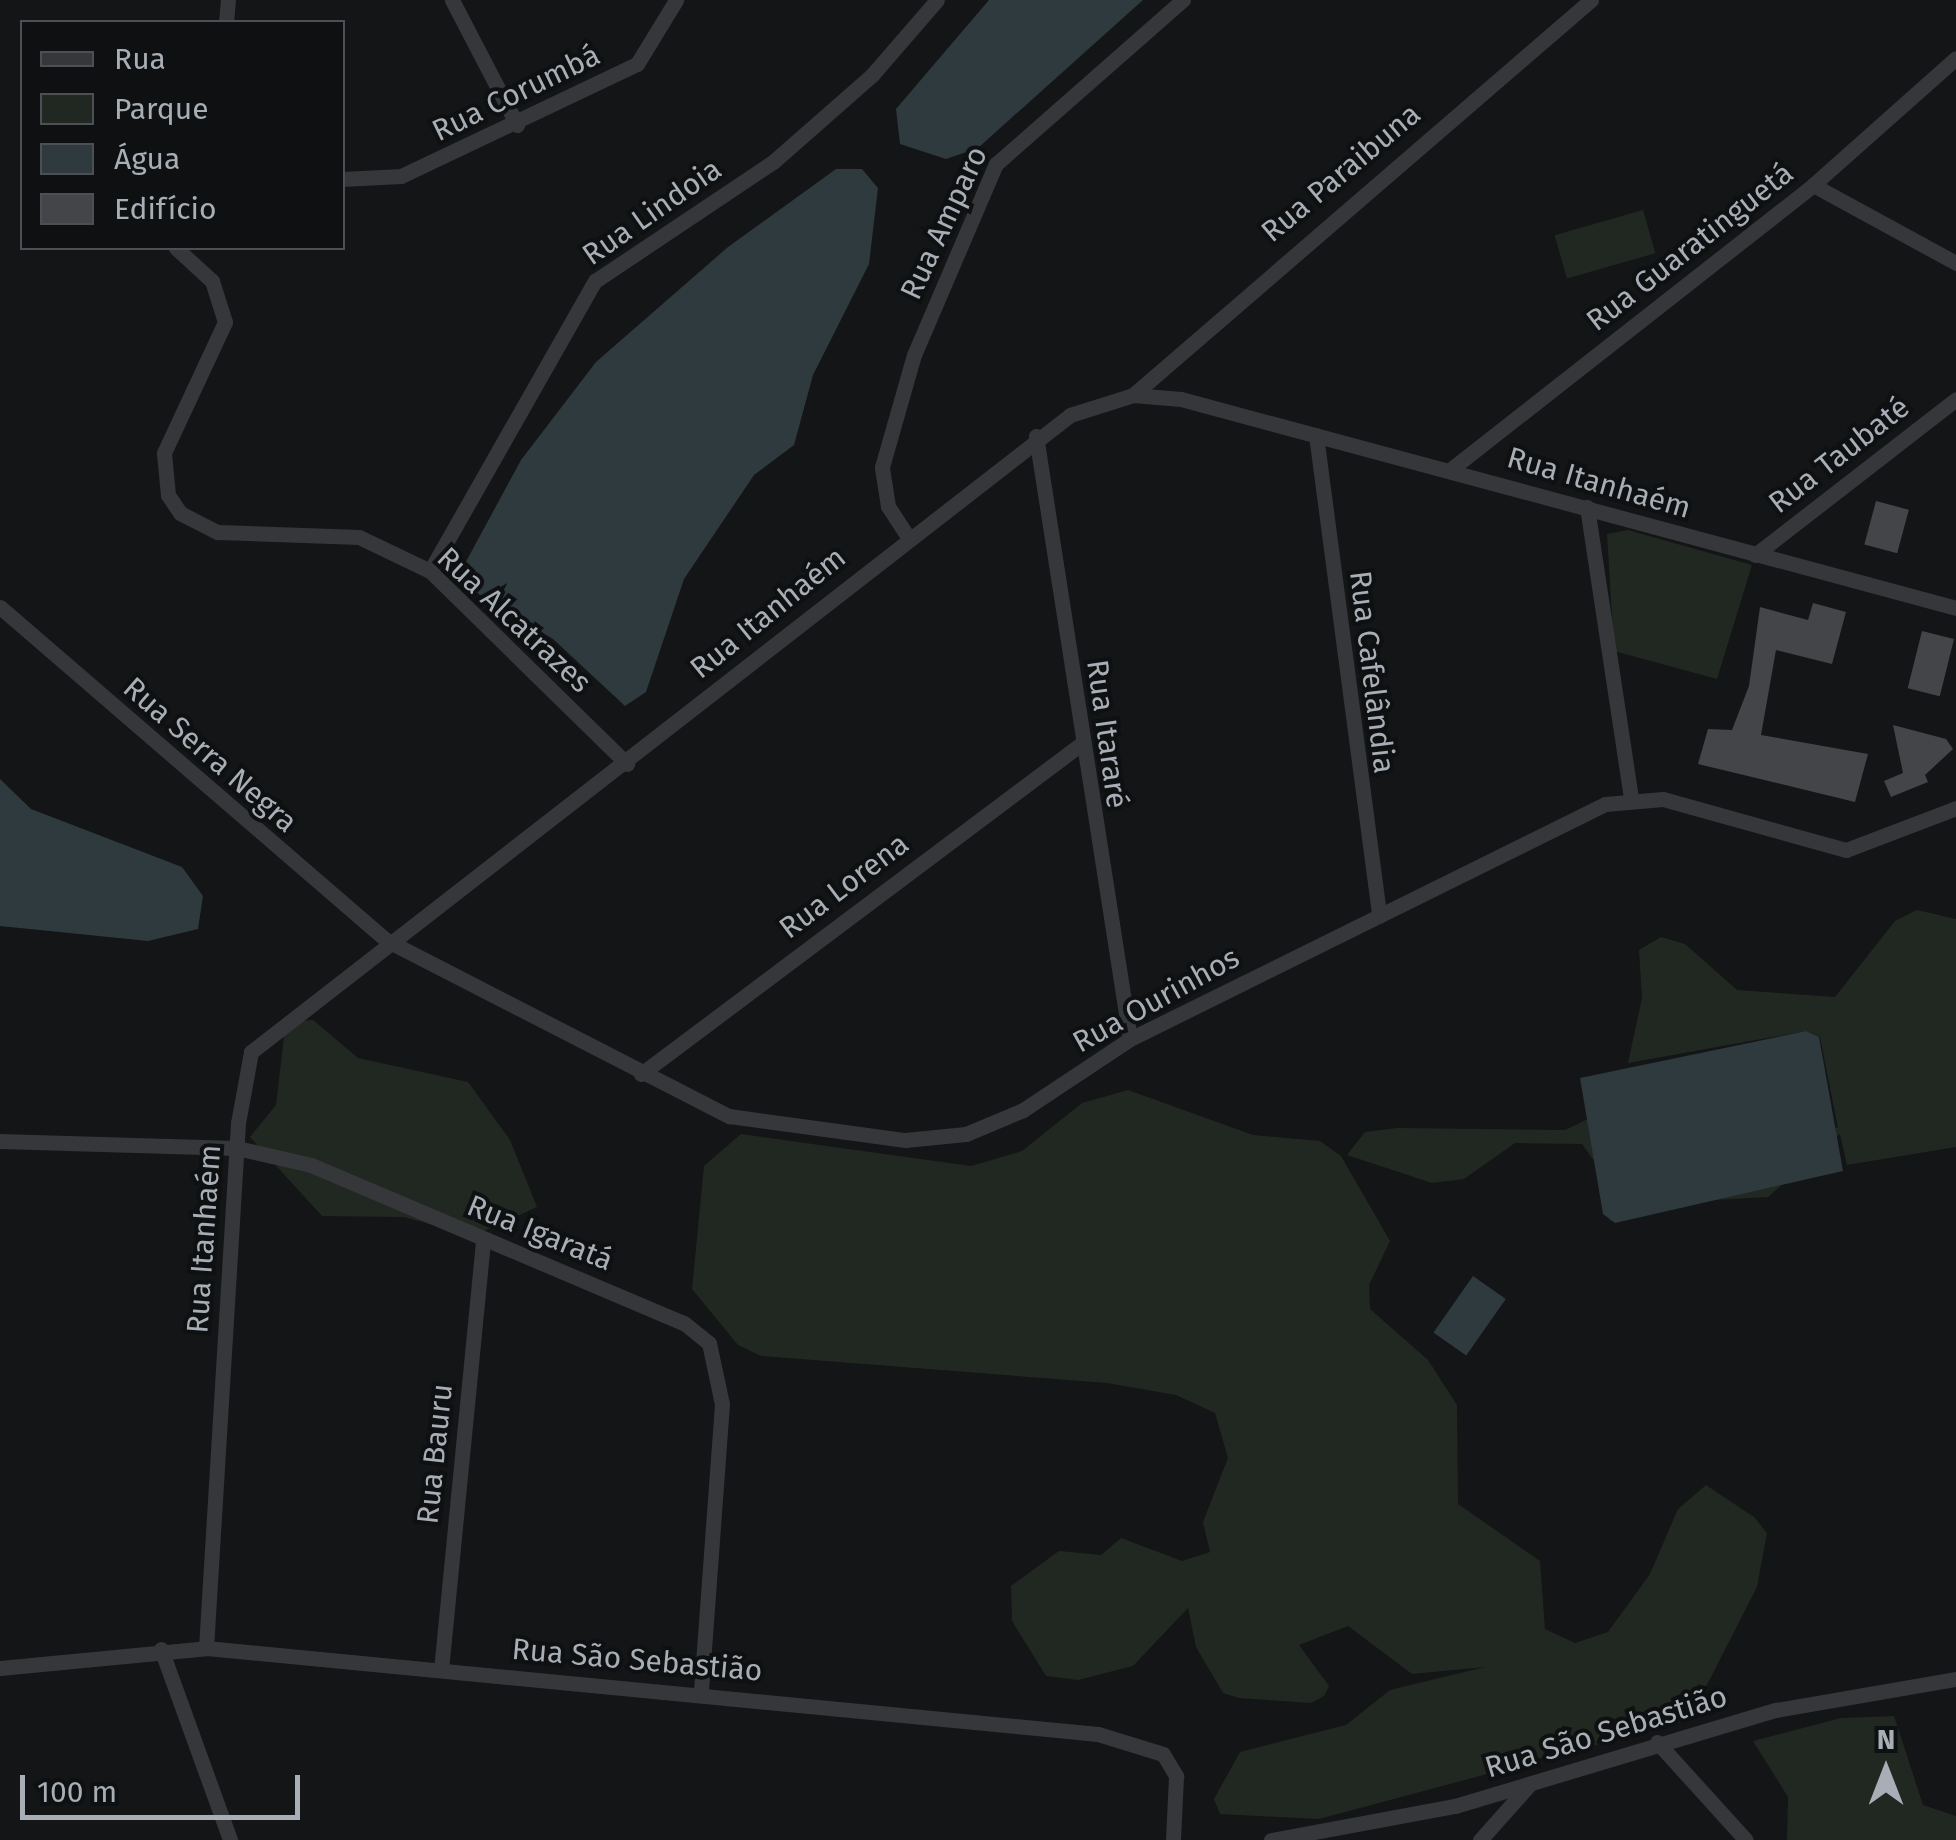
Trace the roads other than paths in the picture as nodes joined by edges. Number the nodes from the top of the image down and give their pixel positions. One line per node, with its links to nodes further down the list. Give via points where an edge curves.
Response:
1 (452, 0): 7 (street)
2 (676, 0): 7 (street, Rua Corumbá, via 637,64)
3 (938, 0): 20 (street, Rua Lindoia, via 872,76 773,162 595,281)
4 (1184, 0): 18 (street, Rua Amparo, via 996,164 914,355 882,467 888,506)
5 (1591, 0): 12 (street, Rua Paraibuna)
6 (1956, 58): 9 (street, Rua Guaratinguetá)
7 (517, 126): 8 (street, Rua Corumbá, via 401,176)
8 (345, 178)
9 (1813, 186): 11 (street); 16 (street, Rua Guaratinguetá)
10 (178, 250): 20 (street, Rua Alcatrazes, via 212,280 225,322 164,453 168,495 180,513 217,532 360,537)
11 (1956, 264)
12 (1133, 394): 14 (street, Rua Itanhaém); 15 (street, Rua Itanhaém, via 1103,400)
13 (1956, 399): 19 (street, Rua Taubaté)
14 (1316, 435): 16 (street, Rua Itanhaém); 27 (street, Rua Cafelândia)
15 (1036, 436): 18 (street, Rua Itanhaém); 23 (street, Rua Itararé)
16 (1450, 470): 17 (street, Rua Itanhaém)
17 (1586, 508): 19 (street, Rua Itanhaém); 25 (street)
18 (908, 537): 24 (street, Rua Itanhaém)
19 (1755, 555): 22 (street, Rua Itanhaém)
20 (430, 572): 24 (street, Rua Alcatrazes)
21 (0, 608): 28 (street, Rua Serra Negra)
22 (1956, 608)
23 (1081, 744): 29 (street, Rua Itararé); 30 (street, Rua Lorena)
24 (626, 764): 28 (street, Rua Itanhaém)
25 (1630, 798): 26 (street, via 1846,850); 27 (street, Rua Ourinhos)
26 (1956, 808)
27 (1378, 916): 29 (street, Rua Ourinhos)
28 (386, 940): 30 (street, Rua Ourinhos); 32 (street, Rua Itanhaém, via 251,1052)
29 (1130, 1040): 30 (street, Rua Ourinhos, via 1022,1110 932,1140 729,1116)
30 (641, 1074)
31 (0, 1141): 32 (street, Rua Igaratá)
32 (237, 1148): 33 (street, Rua Igaratá, via 311,1165); 34 (street, Rua Itanhaém)
33 (483, 1242): 37 (street, Rua Bauru); 39 (street, Rua Igaratá, via 684,1323 709,1343 722,1404)
34 (206, 1648): 35 (street, Rua São Sebastião); 37 (street, Rua São Sebastião)
35 (161, 1649): 36 (street, Rua São Sebastião); 42 (street)
36 (4, 1670)
37 (442, 1670): 39 (street, Rua São Sebastião)
38 (1956, 1679): 40 (street, Rua São Sebastião)
39 (701, 1692): 43 (street, Rua São Sebastião, via 1143,1742 1176,1776)
40 (1657, 1742): 41 (street, Rua São Sebastião); 46 (street)
41 (1530, 1784): 44 (street, Rua São Sebastião); 45 (street)
42 (230, 1840)
43 (1172, 1840)
44 (1271, 1840)
45 (1480, 1840)
46 (1746, 1840)

